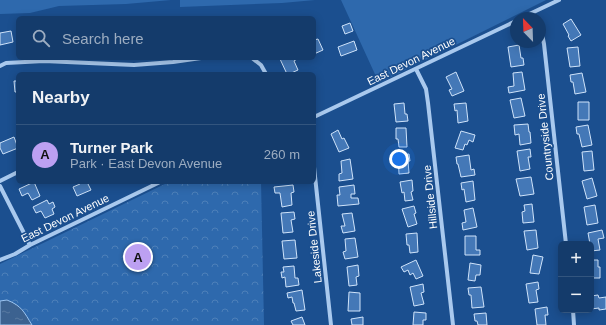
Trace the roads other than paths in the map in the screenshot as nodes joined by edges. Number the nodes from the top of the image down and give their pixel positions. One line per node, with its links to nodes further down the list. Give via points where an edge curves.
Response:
1 (559, 0): 2 (street)
2 (534, 12)
3 (510, 24): 8 (street, East Devon Avenue)
4 (544, 48): 16 (street, Countryside Drive)
5 (187, 60): 7 (street, via 134,65 44,61 6,63)
6 (254, 60): 9 (street)
7 (0, 66)
8 (416, 69): 10 (street, East Devon Avenue); 21 (street, Hillside Drive, via 426,88)
9 (265, 72)
10 (316, 116)
11 (16, 173): 12 (street)
12 (0, 181)
13 (156, 184): 17 (street, East Devon Avenue)
14 (316, 184): 20 (street, Lakeside Drive)
15 (0, 186): 17 (street)
16 (566, 241)
17 (30, 245): 18 (street, East Devon Avenue)
18 (0, 260)
19 (573, 313): 22 (street)
20 (331, 325)
21 (453, 325)
22 (574, 325)

